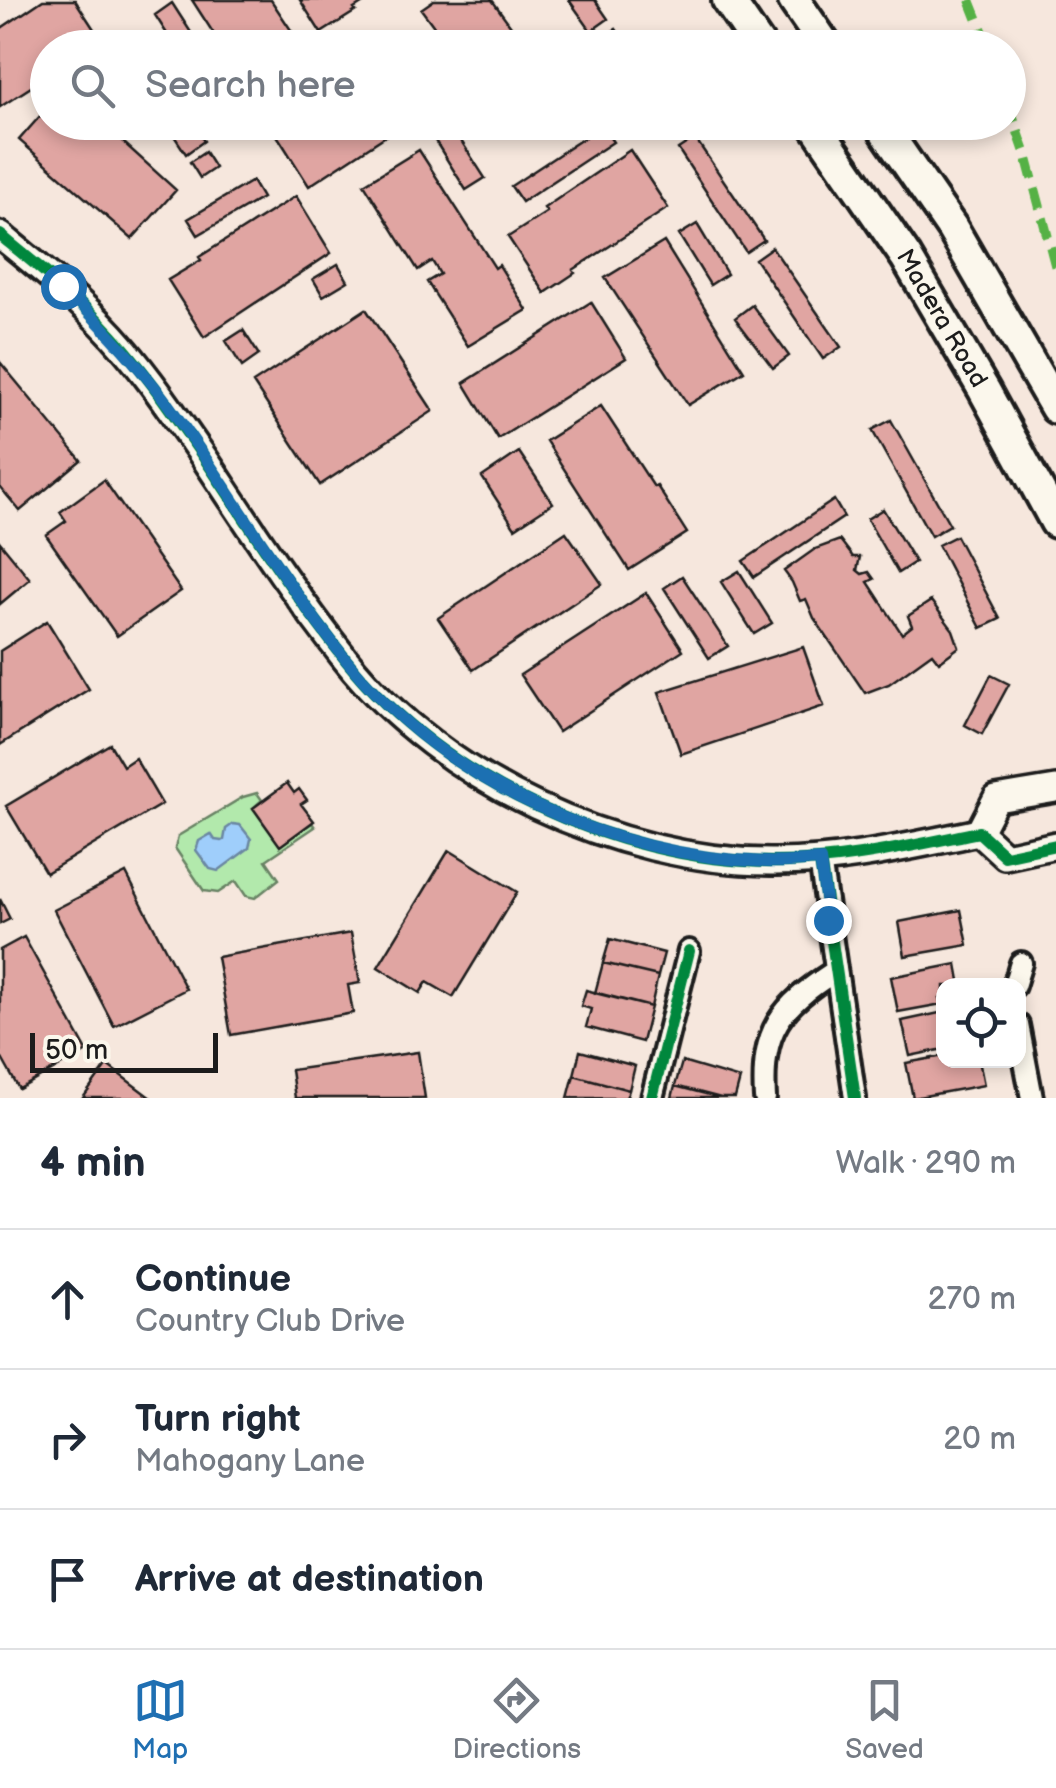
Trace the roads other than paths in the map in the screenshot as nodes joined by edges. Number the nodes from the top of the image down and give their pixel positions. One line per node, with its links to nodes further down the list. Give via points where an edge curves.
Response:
1 (728, 0): 3 (main road)
2 (794, 0): 4 (main road)
3 (749, 30)
4 (815, 30)
5 (825, 140): 9 (main road, Madera Road, via 906,257)
6 (891, 140): 8 (main road, via 952,228)
7 (0, 234): 13 (street, via 114,337 349,664 445,753 507,792 645,845 708,857)
8 (1056, 408)
9 (1056, 522)
10 (1056, 789): 11 (street, via 996,799)
11 (979, 832): 12 (street, via 1005,856); 13 (street)
12 (1056, 845)
13 (820, 860): 16 (street)
14 (690, 951): 19 (street)
15 (1022, 964): 17 (street)
16 (835, 971): 20 (street, via 804,991 776,1024); 21 (street)
17 (1017, 978)
18 (1026, 1067): 22 (street)
19 (652, 1098)
20 (765, 1098)
21 (855, 1098)
22 (1032, 1098)

